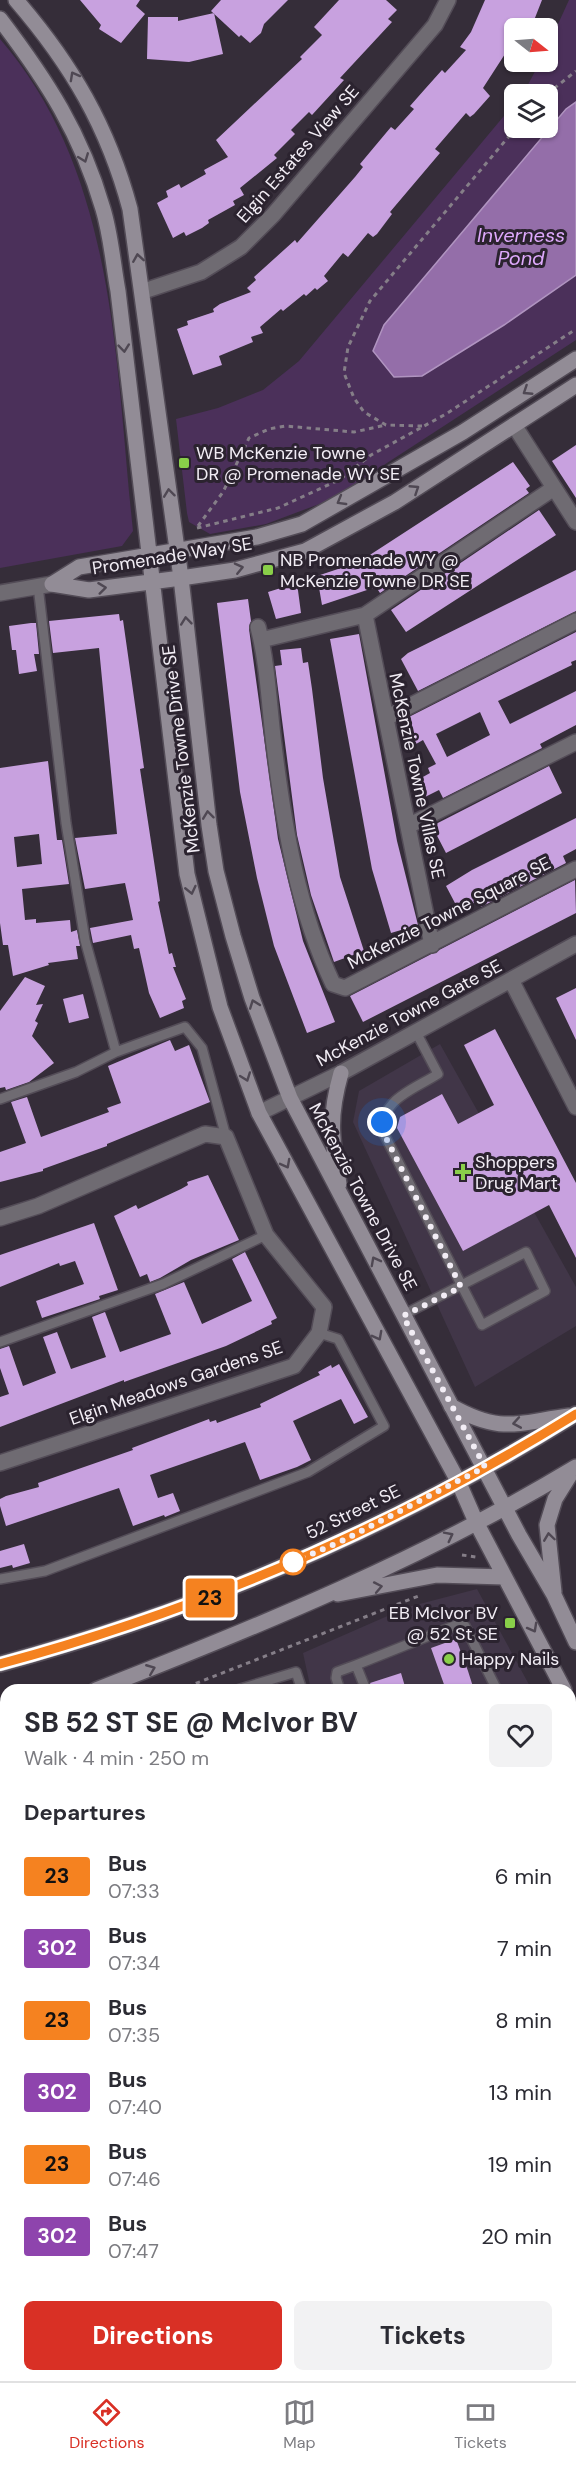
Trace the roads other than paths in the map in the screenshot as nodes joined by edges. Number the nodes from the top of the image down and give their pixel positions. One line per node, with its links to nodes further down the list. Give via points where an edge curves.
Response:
1 (448, 0): 4 (street, Elgin Estates View SE, via 435,26 273,215 240,248 201,272)
2 (18, 1): 4 (street, McKenzie Towne Drive SE, one-way to 2, via 130,209 101,126 69,67)
3 (0, 19): 11 (street, McKenzie Towne Drive SE, one-way to 11, via 46,80 74,132 103,210 118,291)
4 (144, 291): 10 (street, McKenzie Towne Drive SE, one-way to 4)
5 (576, 359): 10 (street, Promenade Way SE, one-way to 10, via 463,432 302,524 257,537)
6 (576, 385): 7 (street, Promenade Way SE)
7 (514, 425): 8 (street); 12 (street, Promenade Way SE, one-way to 7, via 235,570 305,551 395,502)
8 (554, 488): 9 (street); 16 (street, McKenzie Towne Square SE)
9 (576, 522)
10 (177, 551): 11 (street, Promenade Way SE); 12 (street, McKenzie Towne Drive SE)
11 (148, 555): 13 (street, McKenzie Towne Drive SE); 14 (street, Promenade Way SE, via 79,567)
12 (181, 578): 13 (street, Promenade Way SE); 28 (street, McKenzie Towne Drive SE, one-way to 12, via 252,998 216,871)
13 (153, 582): 14 (street, Promenade Way SE, one-way to 13, via 89,590); 31 (street, McKenzie Towne Drive SE, one-way to 31, via 187,874 220,1007)
14 (45, 585): 15 (street); 26 (lane, via 66,824 85,940)
15 (0, 593)
16 (364, 615): 18 (street, McKenzie Towne Villas SE); 23 (street, McKenzie Towne Square SE, via 259,634 279,789 297,878 314,945 333,984 345,988)
17 (576, 621): 18 (street)
18 (386, 718): 20 (street, McKenzie Towne Villas SE)
19 (576, 742): 20 (street)
20 (408, 826): 23 (street, McKenzie Towne Villas SE)
21 (576, 869): 23 (street, McKenzie Towne Square SE)
22 (576, 944): 24 (street, McKenzie Towne Gate SE)
23 (432, 945)
24 (511, 980): 25 (street, McKenzie Towne Gate SE); 30 (street)
25 (416, 1032): 27 (street, McKenzie Towne Gate SE); 36 (lane, via 438,1074 388,1106 382,1122 384,1134)
26 (116, 1052): 29 (lane, via 76,1072); 32 (lane, via 184,1027 202,1048)
27 (341, 1073): 28 (street, McKenzie Towne Gate SE); 33 (street, via 332,1104 331,1130)
28 (290, 1098): 31 (street, McKenzie Towne Gate SE); 33 (street, McKenzie Towne Drive SE)
29 (0, 1100)
30 (576, 1107)
31 (259, 1113): 45 (street, McKenzie Towne Drive SE, one-way to 45)
32 (226, 1137): 34 (street, via 205,1134 38,1206); 35 (street)
33 (341, 1196): 37 (street, McKenzie Towne Drive SE, one-way to 33)
34 (0, 1218)
35 (266, 1235): 38 (street, via 324,1306); 39 (lane, via 163,1284)
36 (461, 1287): 36 (lane, via 526,1252 545,1291 482,1325); 37 (lane)
37 (403, 1316): 40 (street, McKenzie Towne Drive SE)
38 (319, 1333): 42 (street, Elgin Meadows Gardens SE, via 294,1366); 49 (lane, via 338,1339 384,1426 308,1472 45,1570)
39 (0, 1342)
40 (451, 1406): 41 (street, one-way to 40, via 504,1425 476,1420); 43 (street, McKenzie Towne Drive SE)
41 (575, 1415): 43 (street, 52 Street SE)
42 (0, 1463)
43 (485, 1467): 45 (street, 52 Street SE); 46 (street, McKenzie Towne Drive SE)
44 (575, 1468): 46 (street); 50 (street, one-way to 44, via 547,1525 555,1499)
45 (458, 1481): 47 (street, McKenzie Towne Drive SE); 53 (street, 52 Street SE, via 344,1540 213,1597 93,1639)
46 (505, 1506): 47 (street); 50 (street, McKenzie Towne Drive SE)
47 (476, 1522): 48 (street, McKenzie Towne Drive SE); 51 (street, one-way to 47)
48 (504, 1577): 51 (street, one-way to 48, via 436,1575); 61 (street, McKenzie Towne Drive SE, one-way to 61)
49 (0, 1579)
50 (554, 1595): 52 (street, McKenzie Towne Drive SE)
51 (320, 1597): 55 (street, one-way to 51)
52 (576, 1642)
53 (0, 1664)
54 (356, 1665): 58 (lane, via 337,1672); 59 (lane); 60 (lane, via 459,1624 465,1626)
55 (112, 1684)
56 (257, 1684): 57 (lane, via 296,1672)
57 (300, 1684)
58 (338, 1684)
59 (364, 1684)
60 (494, 1684)
61 (561, 1684)

